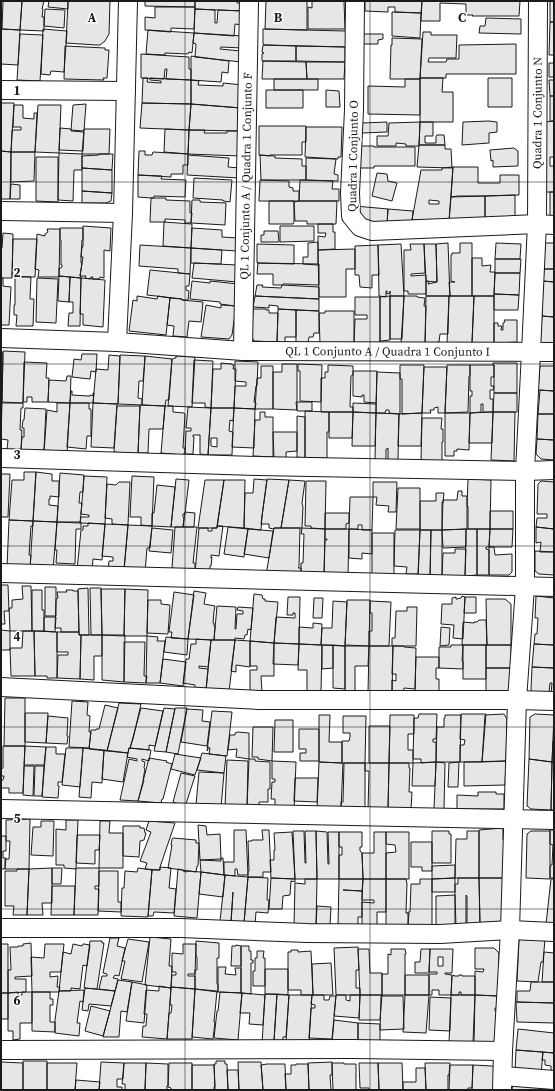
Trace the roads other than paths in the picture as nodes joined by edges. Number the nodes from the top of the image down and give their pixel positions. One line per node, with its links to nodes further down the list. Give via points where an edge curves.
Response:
1 (128, 1): 6 (street)
2 (249, 1): 12 (street, QL 1 Conjunto A / Quadra 1 Conjunto F)
3 (355, 1): 9 (street, Quadra 1 Conjunto O, via 350,193 351,216 360,227 372,231)
4 (538, 1): 9 (street, Quadra 1 Conjunto N)
5 (1, 90): 6 (street)
6 (126, 91): 8 (street)
7 (1, 211): 8 (street)
8 (123, 213): 11 (street)
9 (545, 225): 13 (street, Quadra 1 Conjunto N)
10 (1, 338): 11 (street, QL 1 Conjunto A / Quadra 1 Conjunto I)
11 (117, 342): 12 (street, QL 1 Conjunto A / Quadra 1 Conjunto I)
12 (243, 351): 13 (street, QL 1 Conjunto A / Quadra 1 Conjunto I)
13 (532, 352): 14 (street, QL 1 Conjunto A / Quadra 1 Conjunto I); 17 (street, Quadra 1 Conjunto N)
14 (554, 352)
15 (1, 458): 17 (street)
16 (554, 470): 17 (street)
17 (525, 471): 19 (street, Quadra 1 Conjunto N)
18 (1, 573): 19 (street)
19 (525, 587): 20 (street); 22 (street, Quadra 1 Conjunto N)
20 (554, 587)
21 (1, 688): 22 (street, via 259,700)
22 (517, 700): 23 (street); 25 (street, Quadra 1 Conjunto N)
23 (554, 701)
24 (1, 809): 25 (street)
25 (513, 820): 26 (street); 28 (street, Quadra 1 Conjunto N)
26 (554, 820)
27 (1, 928): 28 (street, via 180,928 307,933 440,934)
28 (510, 930): 29 (street); 31 (street, Quadra 1 Conjunto N)
29 (554, 932)
30 (1, 1050): 31 (street)
31 (503, 1051): 33 (street, Quadra 1 Conjunto N)
32 (554, 1080): 33 (street)
33 (502, 1083)

